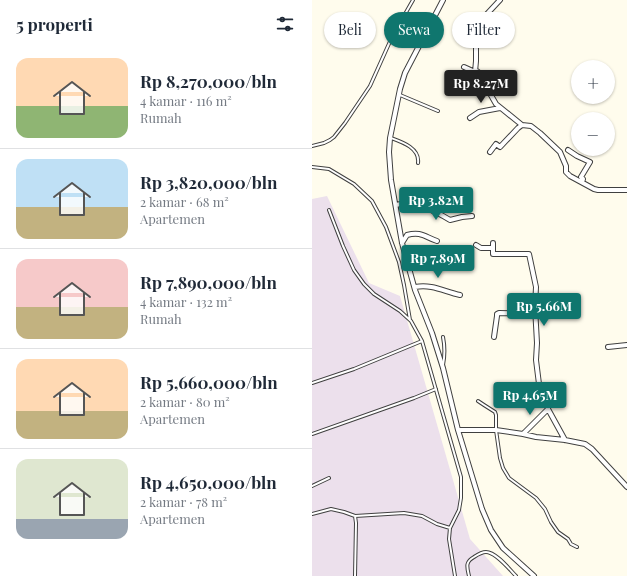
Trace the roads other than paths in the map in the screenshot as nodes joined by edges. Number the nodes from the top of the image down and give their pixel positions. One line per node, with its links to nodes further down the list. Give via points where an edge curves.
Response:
1 (413, 0): 4 (lane)
2 (443, 0): 5 (street)
3 (500, 0): 9 (street, via 472,30 472,40 476,45)
4 (406, 12)
5 (436, 12)
6 (388, 48): 16 (lane, via 370,86 345,123 330,140)
7 (418, 48): 10 (street, via 405,73)
8 (464, 67): 9 (street)
9 (475, 72): 11 (street, via 482,75)
10 (399, 94): 12 (lane); 15 (street)
11 (500, 108): 13 (street, via 479,112); 14 (street)
12 (438, 111)
13 (470, 118)
14 (522, 125): 18 (street, via 500,147 496,144); 21 (street, via 531,126 559,150 566,172)
15 (390, 138): 19 (lane, via 414,150 419,159); 23 (street, via 389,152)
16 (312, 146)
17 (568, 150): 21 (street, via 590,162 581,177)
18 (490, 152)
19 (418, 163)
20 (312, 167): 32 (lane, via 329,169 354,184 372,201 386,227 399,262)
21 (582, 182): 22 (street, via 598,190)
22 (627, 190)
23 (396, 205): 25 (street, via 418,206 450,220); 27 (street)
24 (329, 210): 32 (lane, via 342,246 364,284)
25 (472, 216)
26 (437, 241): 27 (street, via 415,234 407,235)
27 (402, 243): 29 (street)
28 (476, 245): 31 (street, via 481,248 493,245 493,254 529,254 536,287)
29 (415, 287): 30 (street, via 436,287); 38 (street)
30 (460, 295)
31 (536, 314): 34 (street, via 499,312); 42 (street, via 536,360 540,394 547,395)
32 (411, 321): 35 (lane)
33 (443, 337): 38 (lane)
34 (494, 337)
35 (422, 340): 39 (lane, via 354,369); 40 (lane)
36 (627, 346): 37 (street)
37 (608, 347)
38 (443, 368): 43 (street)
39 (312, 383)
40 (436, 389): 45 (lane); 53 (lane, via 461,477 459,510)
41 (478, 402): 44 (lane, via 496,414)
42 (548, 409): 46 (street); 47 (street)
43 (458, 430): 44 (street); 59 (street, via 491,530 503,548)
44 (496, 430): 46 (street); 54 (lane, via 500,458 509,478 536,498 558,532)
45 (312, 434)
46 (523, 434): 47 (street)
47 (565, 440): 50 (street, via 589,446)
48 (330, 478): 49 (lane)
49 (312, 486)
50 (627, 487)
51 (312, 514): 52 (lane, via 331,510)
52 (355, 516): 53 (lane, via 404,513 422,516); 55 (lane)
53 (450, 528): 56 (lane, via 449,539)
54 (577, 547)
55 (355, 576)
56 (455, 576)
57 (468, 576): 58 (lane, via 468,561 487,552 501,560)
58 (516, 576)
59 (534, 576)

